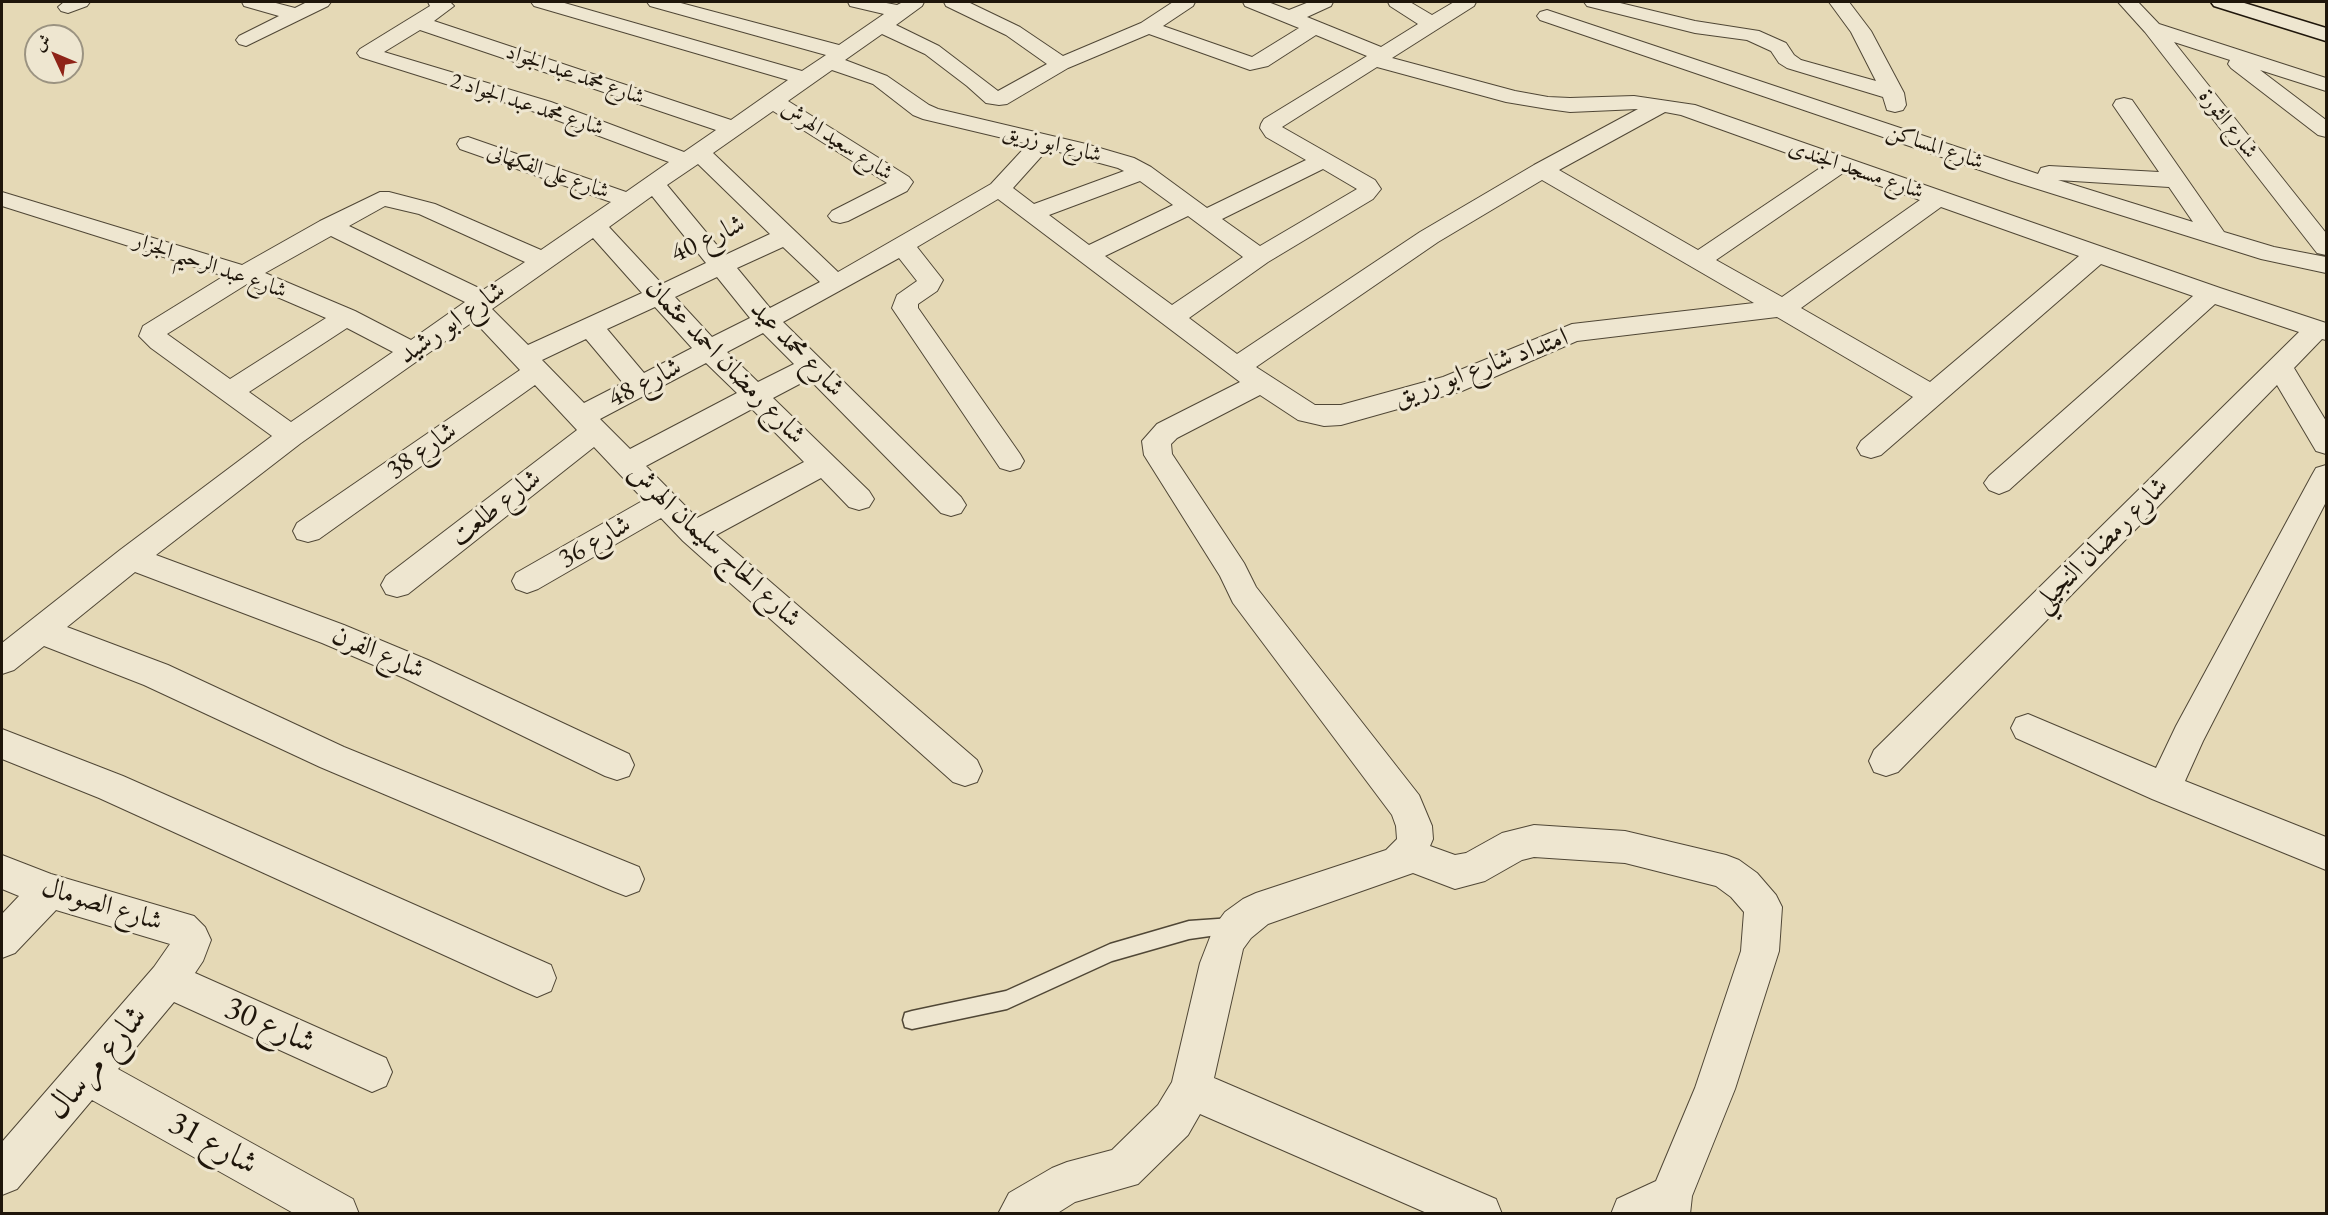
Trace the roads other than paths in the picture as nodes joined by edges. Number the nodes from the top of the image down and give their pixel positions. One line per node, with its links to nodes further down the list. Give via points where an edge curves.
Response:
1 (251, 2): 19 (street)
2 (321, 2): 19 (street)
3 (437, 2): 22 (street, via 444,6)
4 (657, 2): 31 (street, شارع ابو زريق)
5 (857, 2): 18 (street)
6 (953, 2): 33 (street, via 1013,31)
7 (1186, 2): 25 (street)
8 (1252, 2): 21 (street, شارع مسجد الجندى)
9 (1323, 2): 21 (street)
10 (1397, 2): 23 (street)
11 (1467, 2): 23 (street)
12 (1593, 2): 36 (street, via 1695,27 1752,35 1779,47 1794,64)
13 (1839, 2): 36 (street, via 1861,30)
14 (2128, 2): 27 (street, شارع الثورة)
15 (2221, 2): 28 (street)
16 (2254, 2): 24 (street)
17 (551, 3): 34 (street)
18 (899, 13): 31 (street, شارع ابو رشيد); 33 (street, via 940,55 994,98 1002,98)
19 (296, 14): 29 (street)
20 (1547, 16): 42 (street, شارع المساكن)
21 (1290, 17): 26 (street, شارع مسجد الجندى)
22 (417, 22): 40 (street, شارع محمد عبد الجواد); 45 (street, شارع محمد عبد الجواد 2, via 368,54)
23 (1430, 23): 32 (street)
24 (2326, 25)
25 (1148, 27): 26 (street, via 1250,64 1261,62); 33 (street)
26 (1315, 27): 32 (street, شارع مسجد الجندى)
27 (2152, 28): 30 (street); 64 (street, شارع الثورة)
28 (2326, 35)
29 (246, 40)
30 (2215, 47): 35 (street); 41 (street)
31 (836, 58): 34 (street, شارع ابو رشيد); 43 (street, شارع ابو زريق, via 889,85 926,112)
32 (1379, 58): 38 (street, شارع مسجد الجندى, via 1540,102); 46 (street, via 1272,124 1274,132)
33 (1061, 64)
34 (806, 79): 37 (street, شارع ابو رشيد)
35 (2326, 85)
36 (1893, 93): 42 (street)
37 (773, 100): 40 (street, شارع ابو رشيد); 59 (street, شارع سعيد الهرش, via 901,182)
38 (1663, 105): 47 (street, شارع مسجد الجندى); 48 (street)
39 (2124, 105): 50 (street)
40 (733, 128): 45 (street, شارع ابو رشيد)
41 (2326, 130)
42 (1899, 134): 53 (street, شارع المساكن)
43 (1043, 141): 49 (street, شارع ابو زريق, via 1105,155); 52 (street, شارع 48)
44 (468, 144): 56 (street, شارع على الفكهانى)
45 (692, 156): 51 (street, شارع ابو رشيد); 62 (street)
46 (1322, 161): 57 (street); 68 (street, via 1369,189)
47 (1841, 165): 54 (street, شارع مسجد الجندى); 70 (street)
48 (1542, 170): 70 (street); 89 (street, via 1429,237)
49 (1143, 172): 57 (street, شارع ابو زريق); 58 (street)
50 (2174, 180): 53 (street); 63 (street)
51 (653, 183): 56 (street, شارع ابو رشيد); 72 (street, شارع محمد عيد)
52 (999, 189): 58 (street, امتداد شارع ابو زريق); 65 (street, شارع 48)
53 (2006, 191): 54 (street, شارع مسجد الجندى); 63 (street, شارع المساكن); 66 (street, شارع مسجد الجندى)
54 (1938, 198): 78 (street)
55 (2, 199): 73 (street, شارع عبد الرحيم الجزار)
56 (628, 200): 60 (street, شارع ابو رشيد)
57 (1197, 212): 67 (street); 68 (street, شارع ابو زريق)
58 (1032, 213): 67 (street, امتداد شارع ابو زريق)
59 (840, 216)
60 (593, 224): 69 (street, شارع ابو رشيد); 76 (street, شارع رمضان احمد عثمان)
61 (329, 226): 69 (street, via 376,200 389,199 427,209); 73 (street); 77 (street)
62 (786, 236): 72 (street, شارع 40); 74 (street)
63 (2216, 238): 71 (street, شارع المساكن)
64 (2324, 241)
65 (903, 246): 74 (street, شارع 48); 98 (street, via 930,280 906,302 905,308)
66 (2097, 254): 75 (street, شارع مسجد الجندى); 93 (street)
67 (1088, 255): 80 (street, امتداد شارع ابو زريق)
68 (1259, 257): 80 (street)
69 (542, 260): 77 (street, شارع ابو رشيد)
70 (1700, 260): 78 (street)
71 (2326, 265)
72 (721, 266): 76 (street, شارع 40); 81 (street, شارع محمد عيد)
73 (245, 274): 79 (street, شارع عبد الرحيم الجزار); 91 (street, via 151,333)
74 (836, 284): 81 (street, شارع 48)
75 (2211, 294): 83 (street, شارع مسجد الجندى); 102 (street)
76 (658, 295): 82 (street, شارع 40); 84 (street, شارع رمضان احمد عثمان)
77 (480, 304): 85 (street, شارع ابو رشيد); 86 (street, شارع الحاج سليمان الهرش)
78 (1784, 308): 89 (street, امتداد شارع ابو زريق, via 1572,333 1452,384 1341,415 1308,413); 93 (street)
79 (346, 317): 85 (street, شارع عبد الرحيم الجزار); 91 (street)
80 (1171, 318): 89 (street, امتداد شارع ابو زريق)
81 (766, 320): 84 (street, شارع 48); 88 (street, شارع محمد عيد)
82 (590, 327): 86 (street, شارع 40); 90 (street)
83 (2321, 331): 87 (street, شارع رمضان النجيلي)
84 (710, 350): 90 (street, شارع 48); 92 (street, شارع رمضان احمد عثمان)
85 (412, 351): 95 (street, شارع ابو رشيد)
86 (530, 364): 94 (street, شارع الحاج سليمان الهرش); 106 (street, شارع 38)
87 (2279, 365): 96 (street); 115 (street, شارع رمضان النجيلي)
88 (811, 366): 92 (street); 105 (street, شارع محمد عيد)
89 (1249, 375): 119 (street, via 1167,431 1156,441 1158,454 1244,594 1406,806 1414,826)
90 (640, 386): 94 (street, شارع 48)
91 (230, 392): 95 (street)
92 (755, 395): 99 (street); 100 (street, شارع رمضان احمد عثمان)
93 (1933, 396): 97 (street)
94 (587, 424): 99 (street, شارع الحاج سليمان الهرش); 110 (street, شارع طلعت)
95 (291, 436): 108 (street, شارع ابو رشيد)
96 (2326, 444)
97 (1871, 448)
98 (1010, 461)
99 (626, 464): 104 (street, شارع الحاج سليمان الهرش)
100 (824, 464): 103 (street, شارع رمضان احمد عثمان); 107 (street)
101 (2326, 475): 118 (street)
102 (1999, 483)
103 (859, 499)
104 (663, 503): 107 (street, شارع الحاج سليمان الهرش); 109 (street, شارع 36)
105 (951, 505)
106 (308, 531)
107 (694, 533): 117 (street, شارع الحاج سليمان الهرش)
108 (131, 558): 111 (street, شارع ابو رشيد); 116 (street, شارع الفرن, via 416,669)
109 (527, 580)
110 (397, 585)
111 (41, 631): 112 (street, شارع ابو رشيد); 122 (street, via 156,675 332,757)
112 (2, 661)
113 (2028, 728): 118 (street)
114 (2, 744): 127 (street, via 111,787)
115 (1886, 761)
116 (617, 765)
117 (965, 771)
118 (2164, 788): 120 (street)
119 (1409, 854): 124 (street, via 1398,863 1256,911); 133 (street, via 1455,872 1472,869 1515,845 1534,841 1625,847 1726,872 1763,906 1760,951 1715,1089)
120 (2326, 854)
121 (2, 872): 123 (street, شارع الصومال)
122 (626, 879)
123 (49, 891): 125 (street); 126 (street, شارع الصومال, via 181,929 192,940)
124 (1238, 925): 128 (lane, via 1189,930 1133,946 1007,1000); 131 (street, via 1227,940 1219,963)
125 (2, 940)
126 (179, 964): 129 (street, شارع 30); 130 (street, شارع مرسال)
127 (537, 978)
128 (912, 1020)
129 (372, 1072)
130 (88, 1075): 132 (street, شارع مرسال); 134 (street, شارع 31)
131 (1191, 1089): 135 (street, via 1173,1120 1123,1168 1067,1183); 136 (street)
132 (2, 1174)
133 (1669, 1205): 137 (street)
134 (338, 1214)
135 (1018, 1214)
136 (1481, 1214)
137 (1632, 1214)

